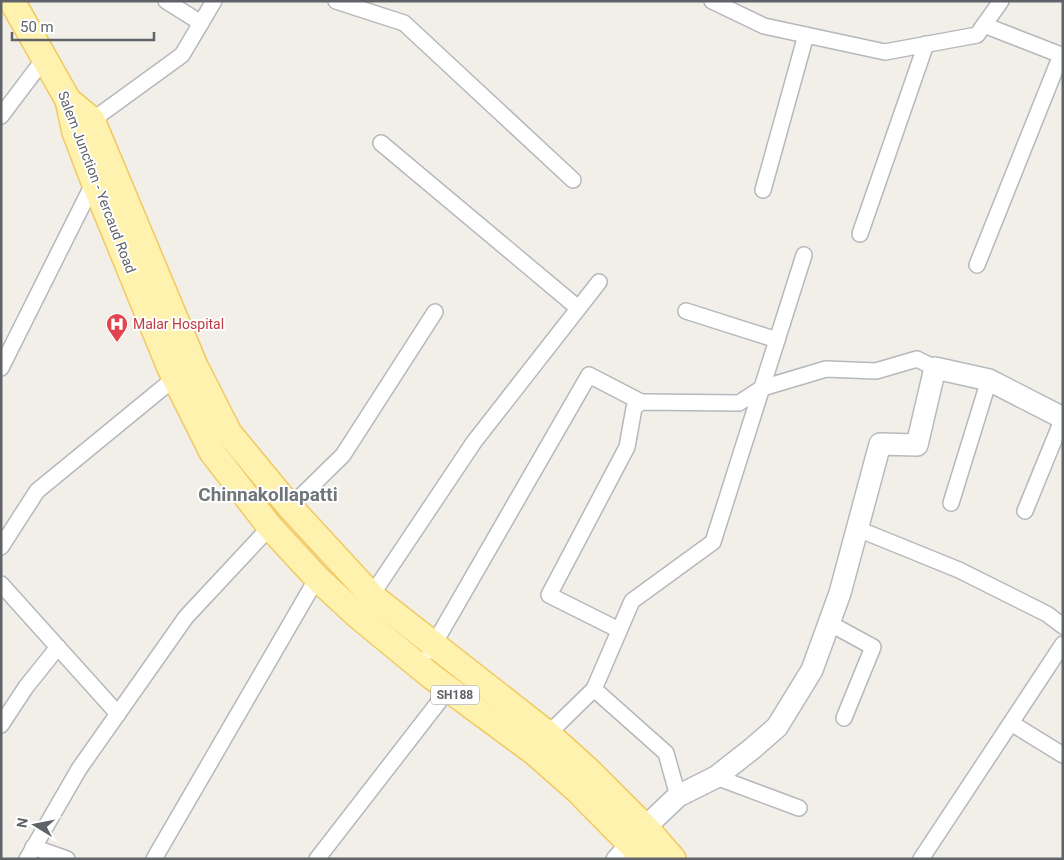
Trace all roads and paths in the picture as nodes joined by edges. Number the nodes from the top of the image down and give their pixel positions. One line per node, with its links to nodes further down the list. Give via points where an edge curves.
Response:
1 (12, 1): 11 (main road, Salem Junction - Yercaud Road)
2 (166, 1): 7 (street)
3 (214, 1): 7 (street)
4 (336, 1): 15 (street, via 404,24)
5 (712, 1): 9 (street, via 764,26)
6 (1001, 1): 8 (street)
7 (201, 23): 13 (street, via 182,55)
8 (984, 25): 10 (street, via 977,34); 20 (street, via 1061,55)
9 (806, 35): 10 (street, via 885,52); 17 (street)
10 (926, 44): 18 (street)
11 (44, 59): 12 (street); 13 (main road, Salem Junction - Yercaud Road)
12 (1, 116)
13 (84, 126): 16 (main road, Salem Junction - Yercaud Road / SH188); 34 (main road, via 229,433)
14 (381, 143): 22 (street)
15 (573, 180)
16 (94, 182): 26 (street); 28 (main road, Salem Junction - Yercaud Road / SH188)
17 (763, 190)
18 (860, 234)
19 (804, 255): 25 (street)
20 (977, 265)
21 (599, 282): 22 (street)
22 (578, 308): 41 (street, via 474,442)
23 (686, 310): 25 (street)
24 (435, 312): 34 (street, via 342,454)
25 (777, 340): 30 (street)
26 (1, 368)
27 (935, 368): 29 (street); 30 (street, via 917,359 876,371 826,368); 37 (street, via 917,445 880,444)
28 (176, 376): 36 (main road, Salem Junction - Yercaud Road / SH188, via 212,452); 38 (street, via 37,491)
29 (989, 380): 32 (street); 33 (street)
30 (762, 388): 31 (street, via 739,403); 45 (street, via 713,542 632,601)
31 (641, 402): 45 (street, via 634,408 627,448 549,594); 47 (street, via 589,375)
32 (1063, 418): 35 (street)
33 (951, 503)
34 (290, 507): 41 (main road)
35 (1025, 511)
36 (270, 527): 39 (main road, Salem Junction - Yercaud Road / SH188); 52 (street, via 186,617)
37 (858, 529): 43 (street); 44 (street, via 959,570 1047,614)
38 (1, 547)
39 (316, 578): 42 (main road, Salem Junction - Yercaud Road / SH188); 64 (street)
40 (1, 584): 48 (street)
41 (372, 596): 42 (street); 47 (main road)
42 (358, 616): 49 (main road, Salem Junction - Yercaud Road / SH188)
43 (829, 623): 53 (street, via 873,647); 58 (street, via 812,670 776,727)
44 (1063, 626)
45 (619, 630): 50 (street)
46 (1063, 644): 54 (street)
47 (433, 645): 49 (street); 56 (main road)
48 (58, 647): 52 (street); 55 (street)
49 (421, 667): 51 (main road, Salem Junction - Yercaud Road / SH188)
50 (594, 689): 56 (street); 59 (street, via 666,752)
51 (448, 690): 61 (main road, Salem Junction - Yercaud Road / SH188, via 535,754 578,791); 65 (street)
52 (118, 714): 62 (street, via 79,769)
53 (844, 718)
54 (1011, 723): 57 (street); 67 (street)
55 (1, 725)
56 (548, 734): 61 (main road, via 588,770)
57 (1063, 755)
58 (716, 777): 59 (street); 60 (street)
59 (678, 796): 61 (street)
60 (799, 808)
61 (633, 847): 66 (main road)
62 (30, 853): 63 (street)
63 (67, 859)
64 (154, 859)
65 (317, 859)
66 (673, 859)
67 (921, 859)

